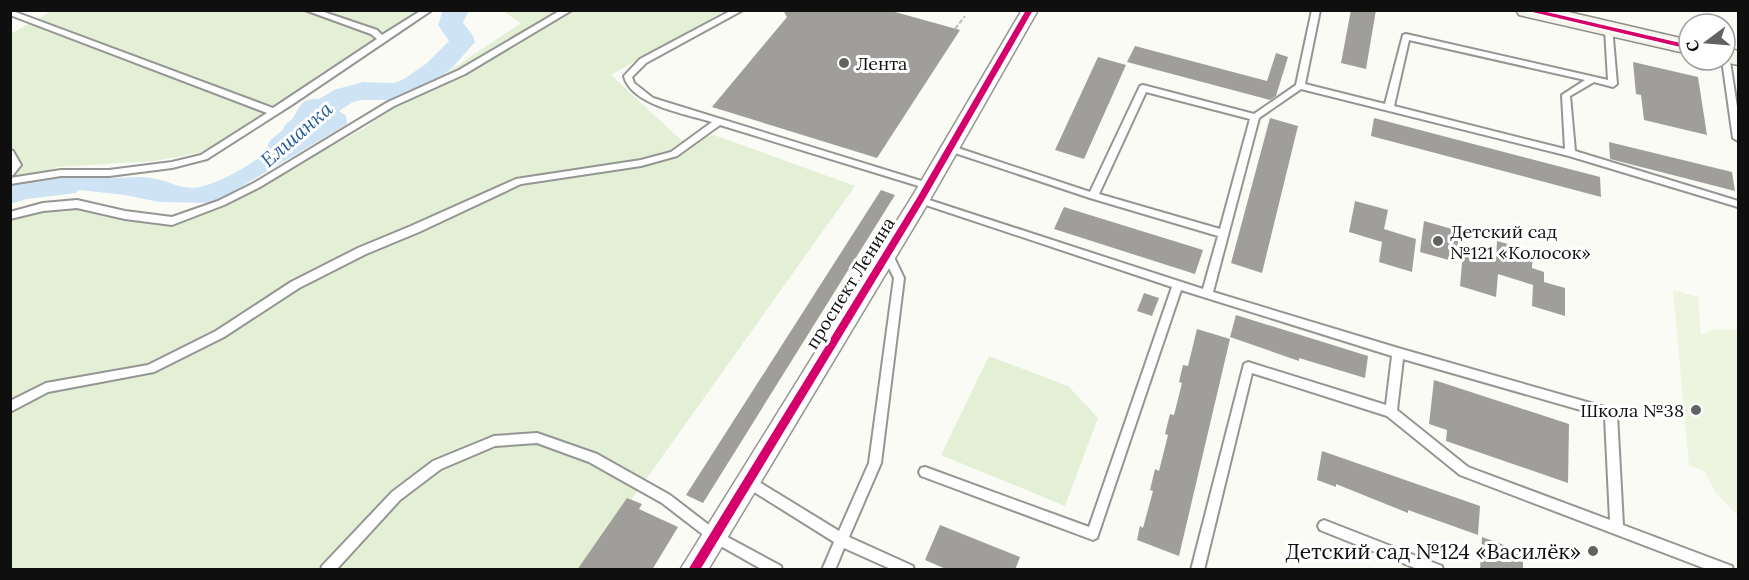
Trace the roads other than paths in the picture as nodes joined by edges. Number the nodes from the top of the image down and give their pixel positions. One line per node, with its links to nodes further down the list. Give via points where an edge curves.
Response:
1 (309, 10): 10 (lane, via 374,32)
2 (428, 10): 10 (lane)
3 (568, 10): 28 (lane, via 462,72 391,104 221,203 172,221 76,204)
4 (739, 10): 18 (lane, via 643,62 628,76 630,84 650,100)
5 (1030, 10): 20 (street, проспект Ленина)
6 (1316, 10): 14 (lane)
7 (1527, 10): 9 (street)
8 (10, 12): 16 (lane)
9 (1610, 29): 11 (street); 13 (lane, via 1613,84)
10 (382, 39): 16 (lane)
11 (1677, 44)
12 (1728, 72): 19 (lane)
13 (1593, 80): 15 (lane, via 1406,37); 22 (lane, via 1566,95)
14 (1300, 86): 15 (lane); 17 (lane)
15 (1389, 107): 22 (lane)
16 (274, 112): 24 (lane, via 204,157 172,165)
17 (1255, 117): 26 (lane, via 1143,88); 29 (lane)
18 (718, 122): 25 (lane); 34 (lane, via 674,154 641,163 519,181 295,285 220,334 150,369 46,388)
19 (1738, 138)
20 (949, 148): 25 (street, проспект Ленина); 26 (lane)
21 (10, 153): 23 (lane, via 16,165)
22 (1569, 153): 27 (lane)
23 (10, 173)
24 (10, 181)
25 (924, 193): 30 (street, проспект Ленина); 31 (lane)
26 (1093, 196): 29 (lane)
27 (1738, 204)
28 (10, 216)
29 (1223, 234): 32 (lane)
30 (887, 254): 37 (street, проспект Ленина); 41 (lane, via 899,278 875,463)
31 (1178, 285): 32 (lane); 36 (lane, via 1093,534)
32 (1207, 294): 33 (lane)
33 (1398, 353): 35 (lane); 39 (lane, via 1611,414)
34 (10, 407)
35 (1391, 412): 39 (lane, via 1464,471); 47 (lane, via 1248,368)
36 (925, 472)
37 (747, 481): 40 (street, проспект Ленина); 41 (lane)
38 (1324, 526): 48 (lane)
39 (1617, 528): 49 (lane)
40 (714, 536): 42 (lane, via 666,499 593,458 537,438 494,441 437,465 396,495); 43 (street, проспект Ленина); 44 (lane)
41 (843, 541): 45 (lane); 46 (lane)
42 (327, 570)
43 (693, 570)
44 (776, 570)
45 (828, 570)
46 (908, 570)
47 (1197, 570)
48 (1437, 570)
49 (1727, 570)

